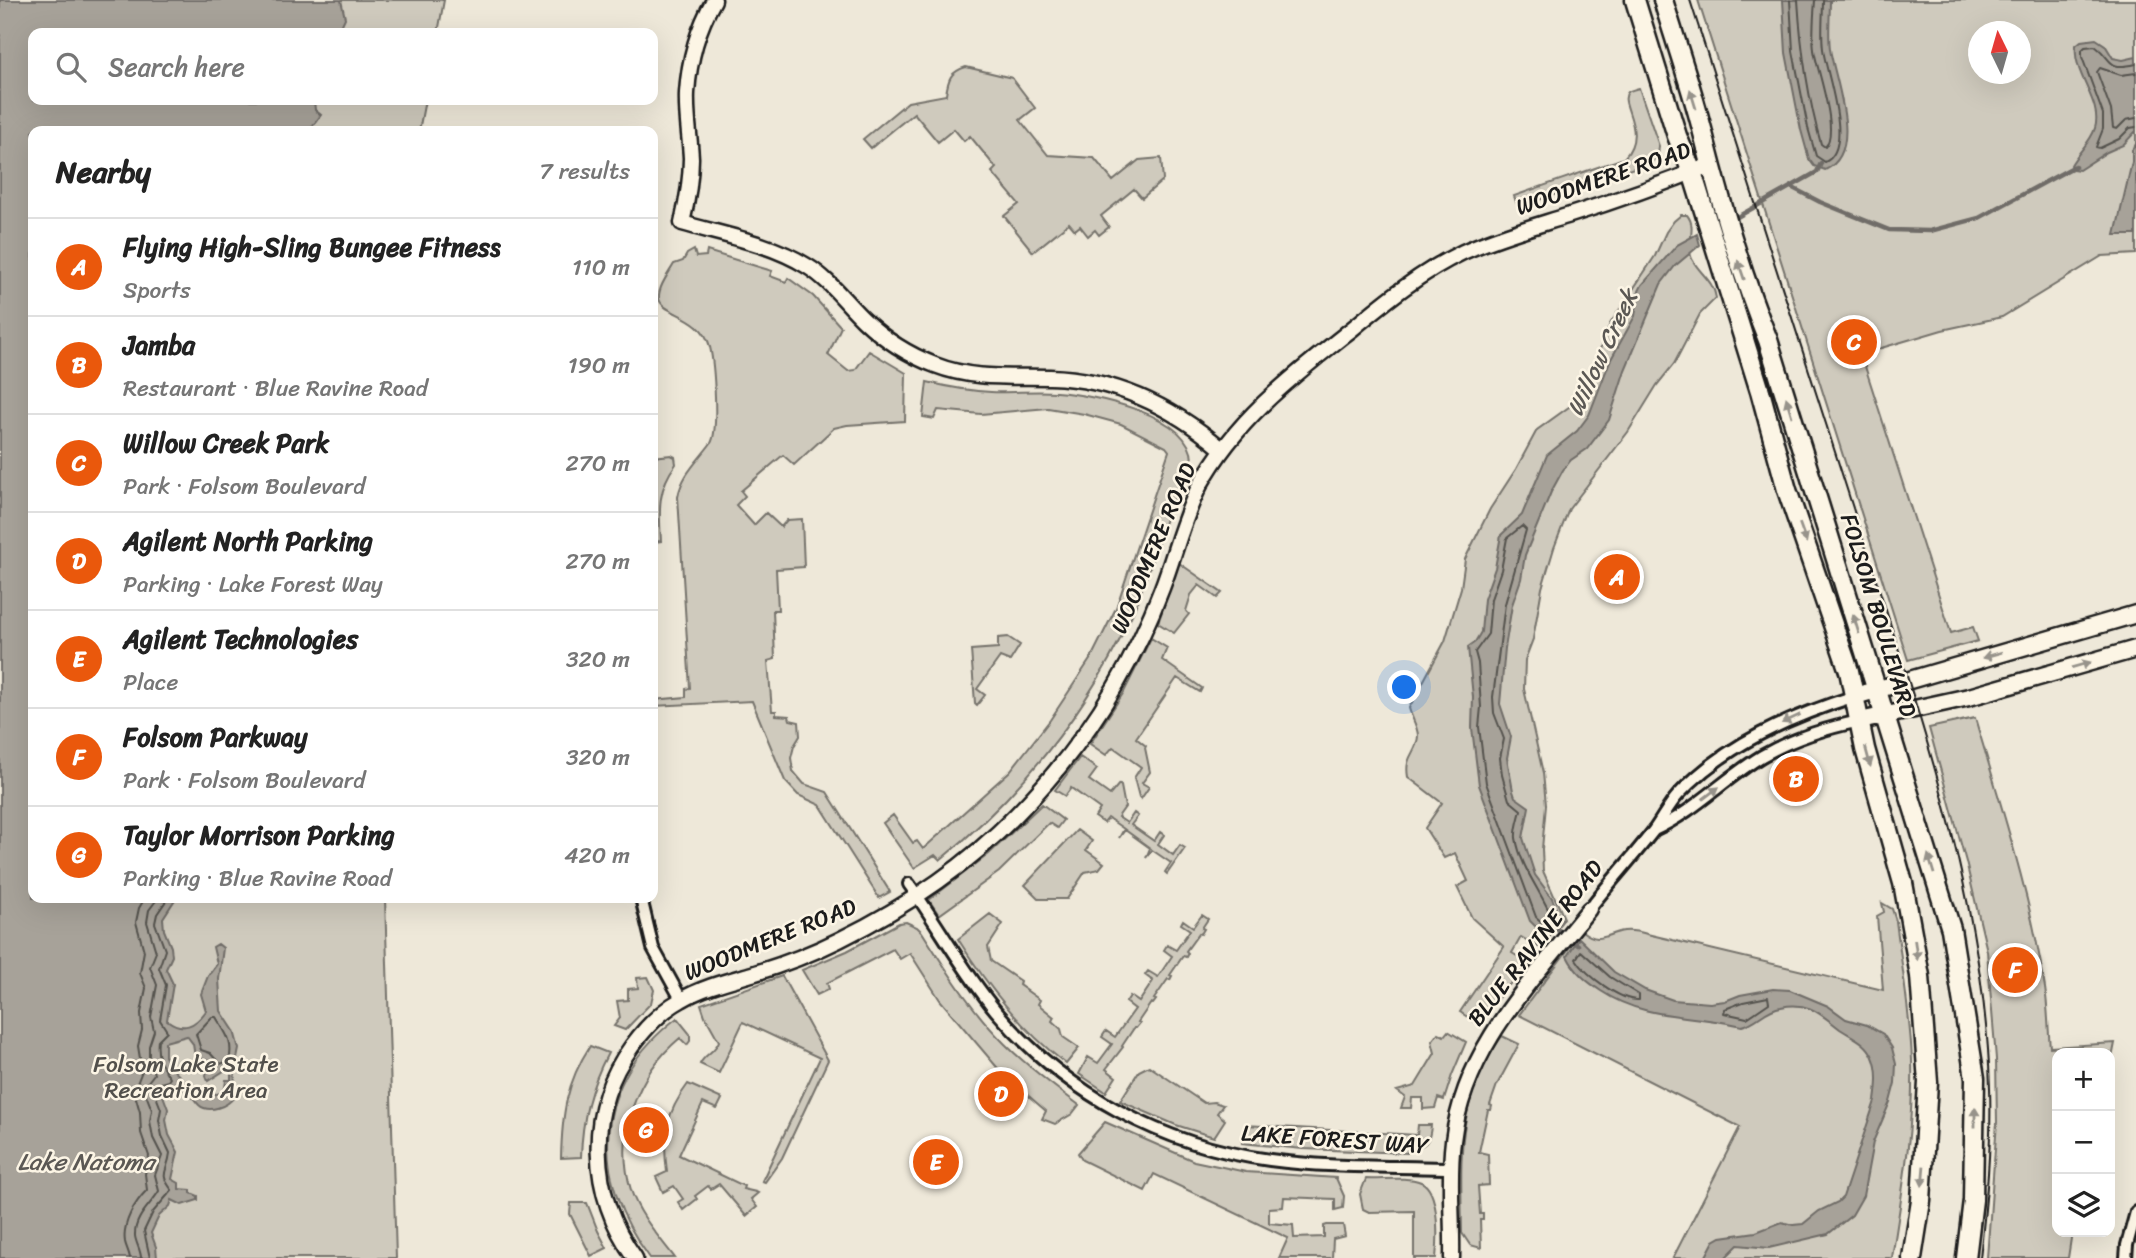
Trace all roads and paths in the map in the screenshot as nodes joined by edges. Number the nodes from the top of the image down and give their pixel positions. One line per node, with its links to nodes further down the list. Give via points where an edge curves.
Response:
1 (714, 0): 7 (street, via 692,57 687,113 690,172 682,223 779,252 808,266 879,333 936,366 990,378 1050,377 1103,384 1153,401)
2 (1635, 0): 5 (main road, FOLSOM BOULEVARD)
3 (1663, 0): 4 (main road, FOLSOM BOULEVARD, one-way to 3)
4 (1710, 165): 5 (street, WOODMERE ROAD); 6 (main road, FOLSOM BOULEVARD)
5 (1692, 172): 6 (main road, FOLSOM BOULEVARD, via 1701,202); 7 (street, WOODMERE ROAD, via 1499,238 1434,267 1279,387)
6 (1723, 244): 10 (main road, FOLSOM BOULEVARD, one-way to 6, via 1768,340); 11 (main road, FOLSOM BOULEVARD, one-way to 11, via 1787,490)
7 (1222, 449): 15 (street, WOODMERE ROAD, via 1186,517 1146,627 1097,716 1014,818 956,869)
8 (2136, 614): 10 (main road, BLUE RAVINE ROAD, one-way to 10)
9 (2136, 649): 12 (main road, BLUE RAVINE ROAD, one-way to 9, via 1969,697)
10 (1876, 689): 11 (main road, BLUE RAVINE ROAD); 12 (main road, FOLSOM BOULEVARD)
11 (1856, 696): 13 (main road, FOLSOM BOULEVARD); 14 (street, BLUE RAVINE ROAD, one-way to 14, via 1754,737 1692,782)
12 (1885, 715): 13 (main road, BLUE RAVINE ROAD); 24 (main road, FOLSOM BOULEVARD, one-way to 12, via 1973,1200 1975,1078 1951,929)
13 (1860, 721): 14 (street, BLUE RAVINE ROAD, one-way to 13, via 1762,756 1823,729); 23 (main road, FOLSOM BOULEVARD, one-way to 23, via 1914,934 1925,1022 1926,1135)
14 (1654, 830): 17 (street, BLUE RAVINE ROAD)
15 (913, 890): 18 (street, WOODMERE ROAD, via 872,923 832,943); 19 (street, LAKE FOREST WAY, via 978,987 1016,1032 1059,1072 1120,1112 1173,1137 1244,1156)
16 (642, 903): 18 (street, via 653,948)
17 (1589, 909): 19 (street, BLUE RAVINE ROAD, via 1507,1012 1477,1060 1457,1115)
18 (681, 999): 21 (street, via 648,1025 629,1049 612,1081 599,1128 597,1152 605,1200)
19 (1450, 1168): 22 (street, BLUE RAVINE ROAD)
20 (2136, 1212): 25 (street)
21 (635, 1258)
22 (1452, 1258)
23 (1912, 1258)
24 (1966, 1258)
25 (2126, 1258)

